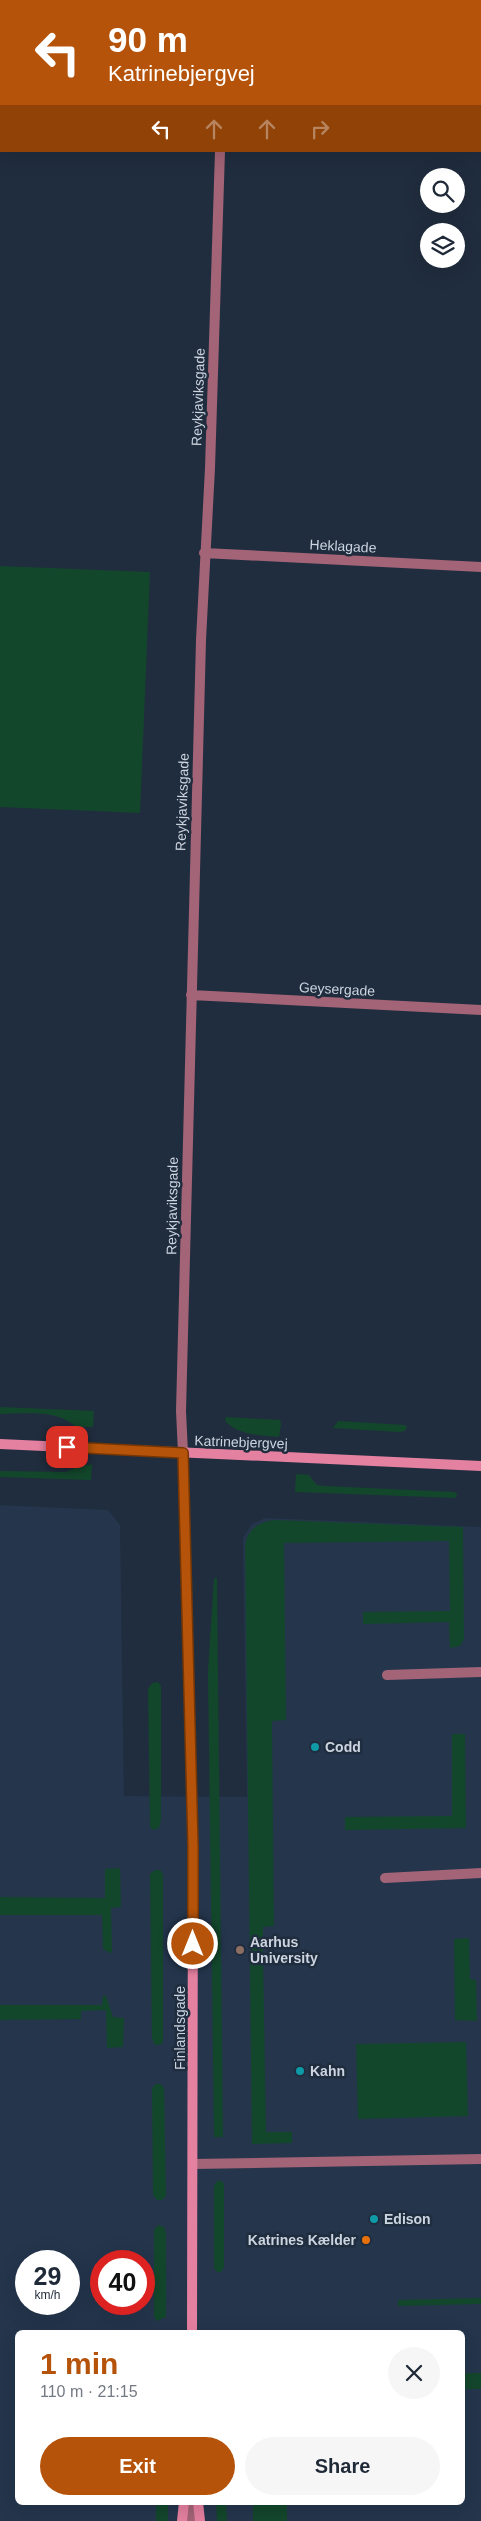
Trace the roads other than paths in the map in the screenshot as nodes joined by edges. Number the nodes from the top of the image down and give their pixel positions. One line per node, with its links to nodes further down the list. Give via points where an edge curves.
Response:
1 (220, 152): 2 (street, Reykjaviksgade, via 210,468)
2 (204, 553): 3 (street, Heklagade); 4 (street, Reykjaviksgade)
3 (481, 567)
4 (191, 995): 5 (street, Geysergade); 7 (street, Reykjaviksgade)
5 (481, 1010)
6 (0, 1444): 7 (street, Katrinebjergvej)
7 (183, 1453): 8 (street, Katrinebjergvej); 14 (street, Finlandsgade, via 193,1846)
8 (481, 1466)
9 (481, 1672): 10 (street)
10 (387, 1674)
11 (481, 1873): 12 (street)
12 (385, 1878)
13 (481, 2159): 14 (street)
14 (193, 2164): 15 (street, Finlandsgade)
15 (192, 2330)
16 (184, 2505): 19 (street)
17 (192, 2505): 20 (street)
18 (198, 2505): 21 (street)
19 (182, 2521)
20 (192, 2521)
21 (200, 2521)

